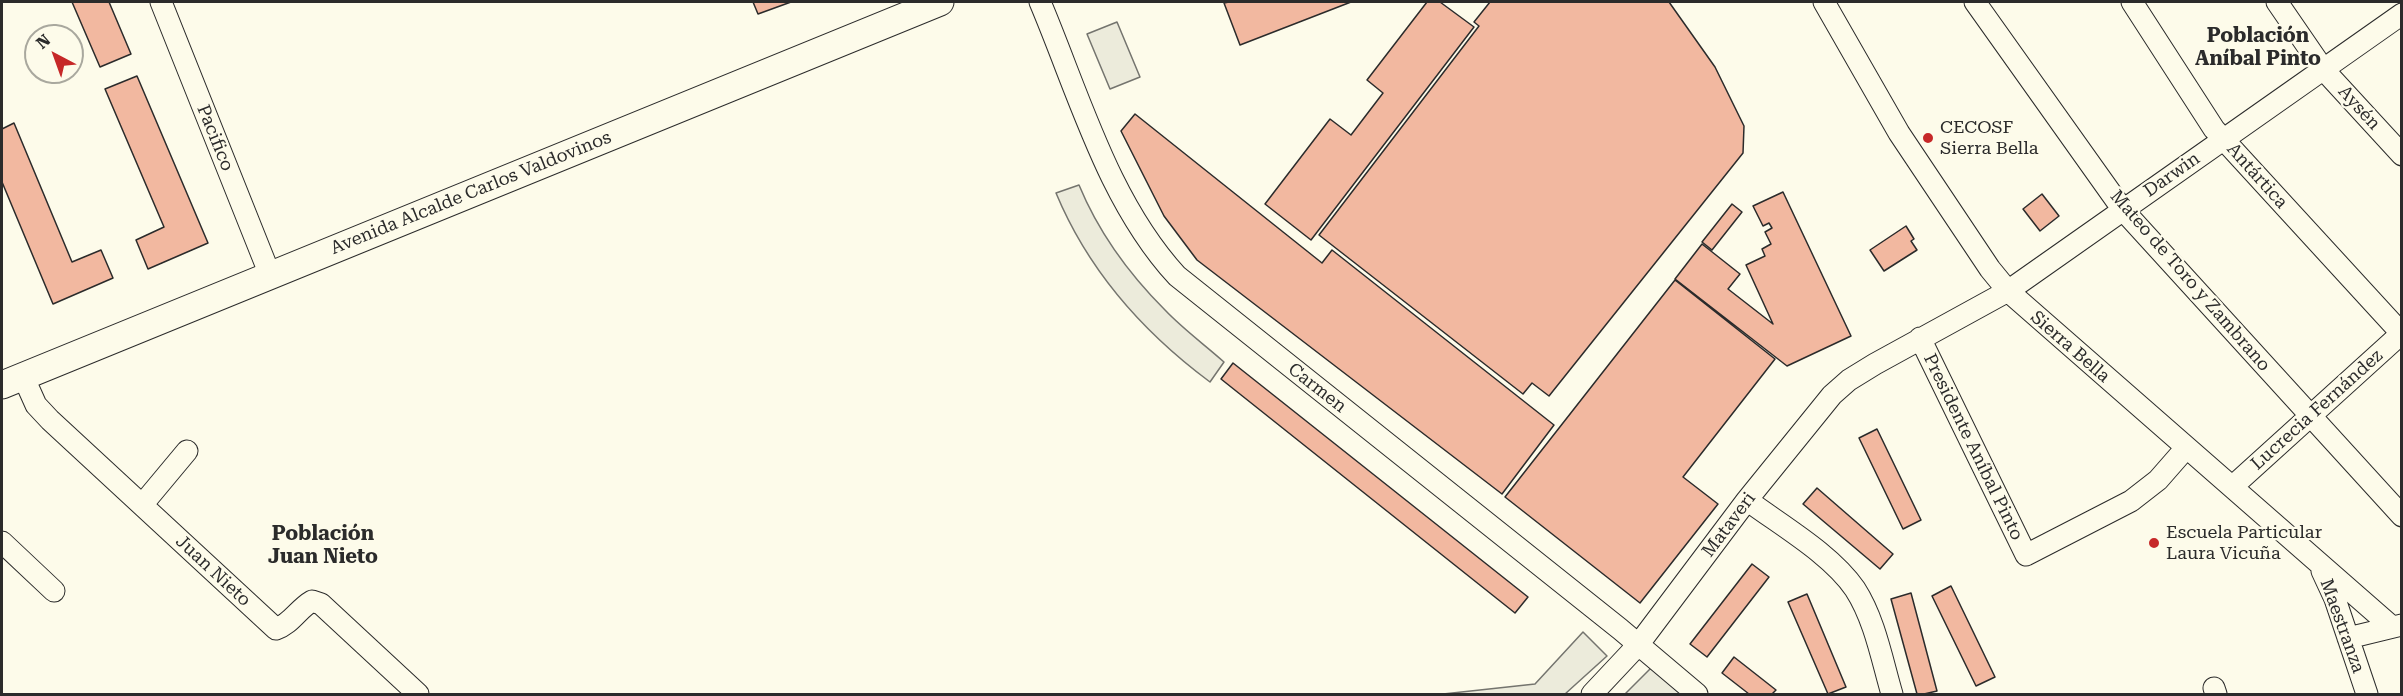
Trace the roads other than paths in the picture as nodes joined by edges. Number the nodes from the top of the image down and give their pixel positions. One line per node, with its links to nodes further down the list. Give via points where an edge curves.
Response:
1 (161, 2): 17 (street, Pacifico)
2 (940, 2): 17 (main road, Avenida Alcalde Carlos Valdovinos)
3 (1040, 2): 37 (street, Carmen, via 1118,192 1167,265 1199,295)
4 (1824, 2): 18 (street, Sierra Bella, via 1899,133)
5 (1975, 2): 16 (street, Mateo de Toro y Zambrano)
6 (1988, 2): 16 (street, Mateo de Toro y Zambrano)
7 (2132, 2): 14 (street, Antártica, via 2210,122)
8 (2146, 2): 14 (street, Antártica)
9 (2277, 2): 12 (street, Aysén)
10 (2292, 2): 12 (street, Aysén)
11 (2402, 14): 12 (street, Darwin)
12 (2329, 65): 13 (street, Aysén); 14 (street, Darwin); 15 (street, Aysén)
13 (2402, 135)
14 (2229, 136): 16 (street, Darwin); 19 (street, Antártica); 20 (street, Antártica)
15 (2402, 154)
16 (2127, 207): 18 (street, Darwin); 24 (street, Mateo de Toro y Zambrano)
17 (270, 275): 23 (main road, Avenida Alcalde Carlos Valdovinos)
18 (2008, 291): 21 (street, Darwin); 25 (street, Sierra Bella)
19 (2402, 315)
20 (2401, 333): 24 (street, Lucrecia Fernández)
21 (1920, 339): 22 (street, Darwin); 25 (street, Presidente Aníbal Pinto, via 2026,555 2131,501 2158,480)
22 (1875, 364): 29 (street, Mataveri, via 1832,395)
23 (12, 380): 30 (street, Juan Nieto)
24 (2315, 412): 27 (street, Lucrecia Fernández); 28 (street, Mateo de Toro y Zambrano); 31 (street, Mateo de Toro y Zambrano)
25 (2187, 448): 27 (street, Sierra Bella)
26 (187, 451): 30 (street)
27 (2232, 487): 33 (street, Sierra Bella)
28 (2402, 498)
29 (1747, 500): 37 (street, Mataveri); 41 (street, via 1821,555 1855,589 1871,623)
30 (142, 505): 38 (street, Juan Nieto, via 276,629 312,601 321,604)
31 (2402, 516)
32 (2, 542): 34 (street)
33 (2314, 559): 35 (street, Sierra Bella); 36 (street, Maestranza, via 2330,587)
34 (54, 591)
35 (2397, 626): 36 (street, Sierra Bella)
36 (2348, 638): 42 (street, Maestranza)
37 (1638, 645): 39 (street, Mataveri); 40 (street, Carmen)
38 (418, 694)
39 (1592, 694)
40 (1697, 694)
41 (1892, 694)
42 (2367, 694)

